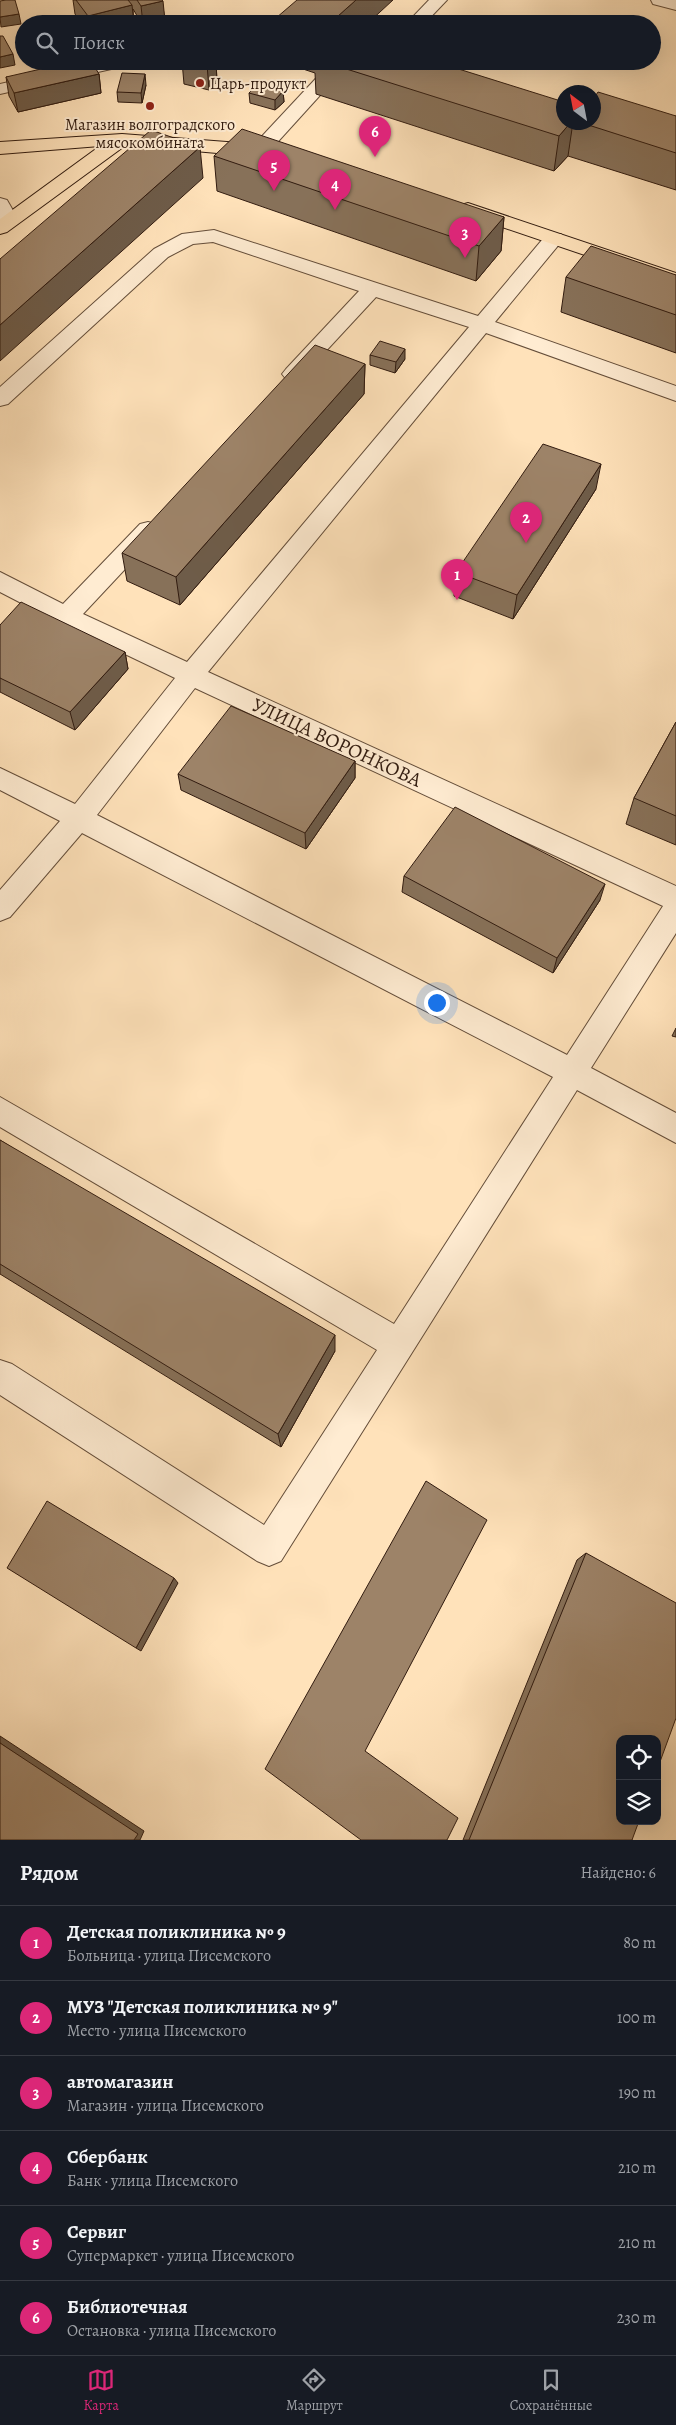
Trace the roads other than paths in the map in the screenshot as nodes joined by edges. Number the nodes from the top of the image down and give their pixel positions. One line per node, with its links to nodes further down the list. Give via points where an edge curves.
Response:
1 (440, 0): 4 (street)
2 (659, 0): 3 (street)
3 (676, 5)
4 (424, 15)
5 (83, 70): 7 (street)
6 (327, 77): 10 (street)
7 (0, 89)
8 (122, 139): 9 (main road); 10 (main road); 14 (main road)
9 (0, 148)
10 (257, 153): 11 (main road)
11 (276, 158)
12 (446, 202): 15 (main road)
13 (0, 204): 14 (street)
14 (4, 224)
15 (554, 238): 16 (main road); 18 (street)
16 (676, 280)
17 (373, 288): 18 (street); 19 (street); 21 (street, via 214,236 189,238 161,253)
18 (483, 325): 20 (street); 25 (street)
19 (280, 388)
20 (676, 394)
21 (0, 399)
22 (160, 516): 24 (street)
23 (0, 581): 24 (street, УЛИЦА ВОРОНКОВА)
24 (66, 616): 25 (street, УЛИЦА ВОРОНКОВА)
25 (191, 675): 27 (street); 28 (street, УЛИЦА ВОРОНКОВА)
26 (0, 778): 27 (street)
27 (78, 818): 29 (street); 31 (street)
28 (676, 899)
29 (0, 909)
30 (676, 909): 31 (street)
31 (571, 1072): 33 (street); 34 (street)
32 (0, 1111): 34 (street)
33 (676, 1128)
34 (398, 1344): 35 (street, via 269,1549)
35 (0, 1376)

